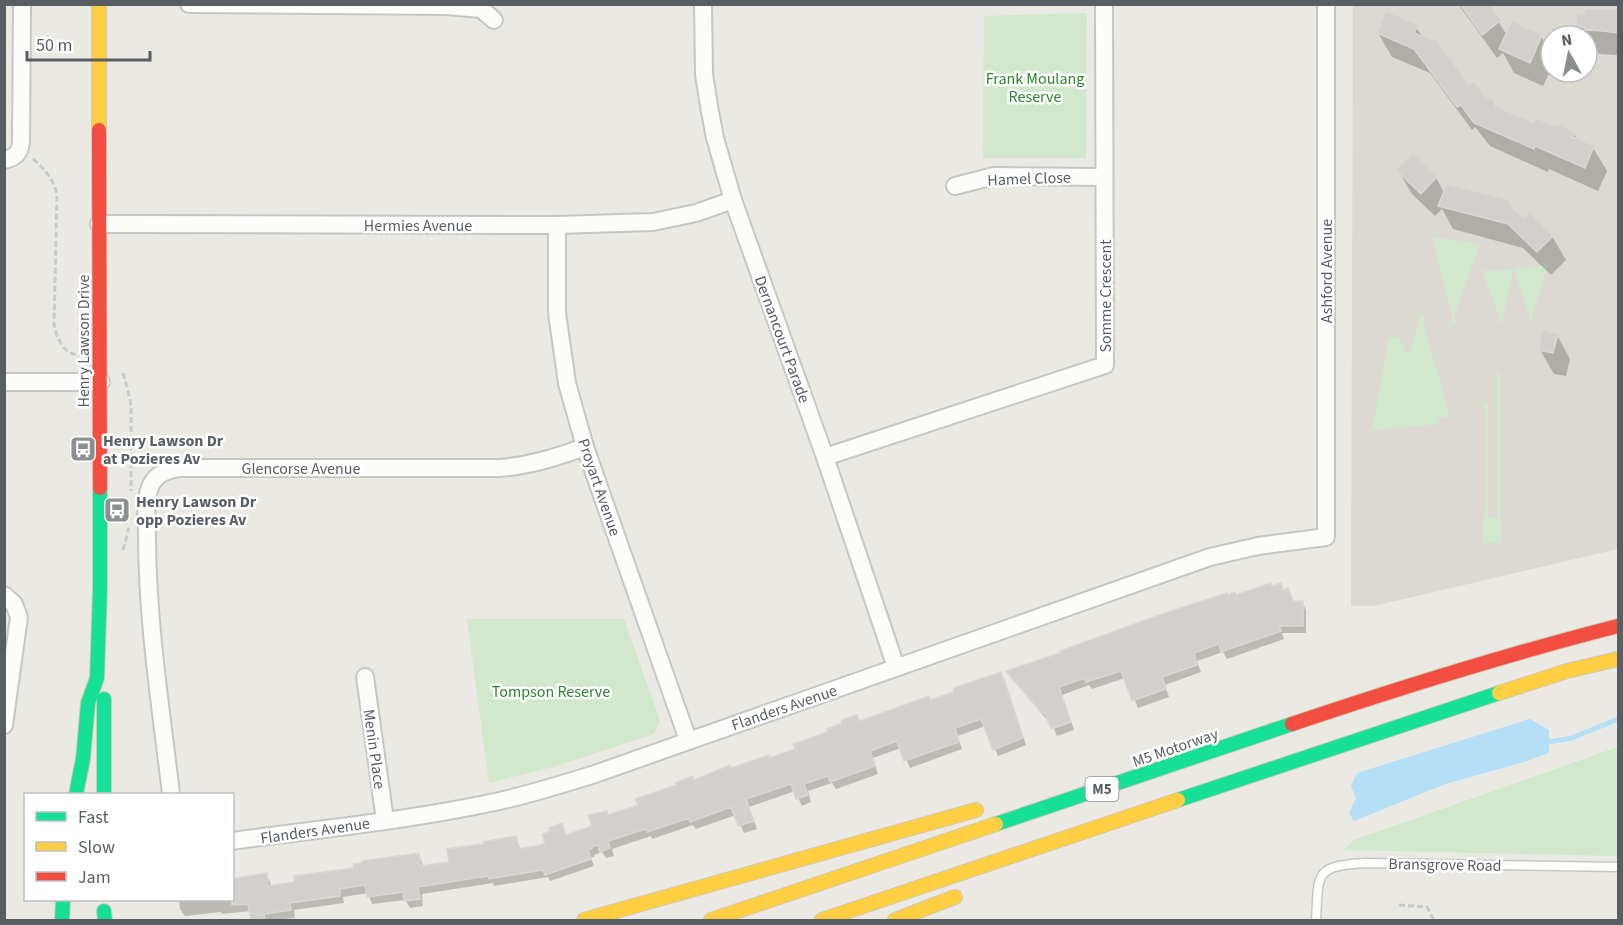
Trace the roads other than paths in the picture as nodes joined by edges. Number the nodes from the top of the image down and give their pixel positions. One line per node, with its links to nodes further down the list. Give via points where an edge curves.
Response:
1 (22, 4): 8 (street, via 25,153)
2 (99, 4): 12 (main road, Henry Lawson Drive)
3 (189, 4): 7 (street, via 446,6)
4 (703, 4): 11 (street, Dernancourt Parade, via 704,74 715,138)
5 (1104, 4): 9 (street, Somme Crescent)
6 (1326, 4): 18 (street, Ashford Avenue)
7 (485, 11)
8 (4, 160)
9 (1104, 177): 10 (street, Hamel Close, via 994,176); 17 (street, Somme Crescent, via 1105,365)
10 (955, 186)
11 (733, 200): 13 (street, Hermies Avenue, via 653,222); 17 (street, Dernancourt Parade)
12 (99, 224): 13 (street, Hermies Avenue); 15 (main road, Henry Lawson Drive)
13 (557, 225): 16 (street, Proyart Avenue, via 557,313 567,383)
14 (4, 382): 15 (street)
15 (101, 382): 24 (main road, Henry Lawson Drive)
16 (585, 447): 27 (street, Proyart Avenue); 32 (street, Glencorse Avenue, via 543,461 499,468 181,468 162,473 150,487 148,498 147,556)
17 (825, 457): 22 (street, Dernancourt Parade)
18 (1326, 537): 22 (street, Flanders Avenue, via 1210,557)
19 (4, 595): 26 (street, via 14,604 19,617)
20 (1618, 626): 25 (main road, M5 Motorway / M5)
21 (1618, 659): 28 (main road, M5, via 1567,671)
22 (896, 667): 27 (street, Flanders Avenue)
23 (365, 677): 34 (street, Menin Place)
24 (97, 678): 30 (main road, Henry Lawson Drive, via 88,703); 31 (main road, Henry Lawson Drive, via 105,703)
25 (1362, 701): 29 (main road); 42 (main road, M5 Motorway / M5)
26 (4, 725)
27 (688, 740): 34 (street, Flanders Avenue, via 523,795)
28 (1253, 774): 36 (main road); 43 (main road, M5)
29 (1097, 776)
30 (76, 793)
31 (104, 793)
32 (171, 793)
33 (993, 805): 41 (main road)
34 (385, 820): 35 (street, Flanders Avenue)
35 (234, 841)
36 (1049, 858)
37 (1618, 867): 45 (lane, Bransgrove Road, via 1343,864 1322,874)
38 (964, 893): 44 (main road)
39 (63, 901): 40 (main road)
40 (62, 921)
41 (584, 921)
42 (711, 921)
43 (822, 921)
44 (895, 921)
45 (1316, 921)

